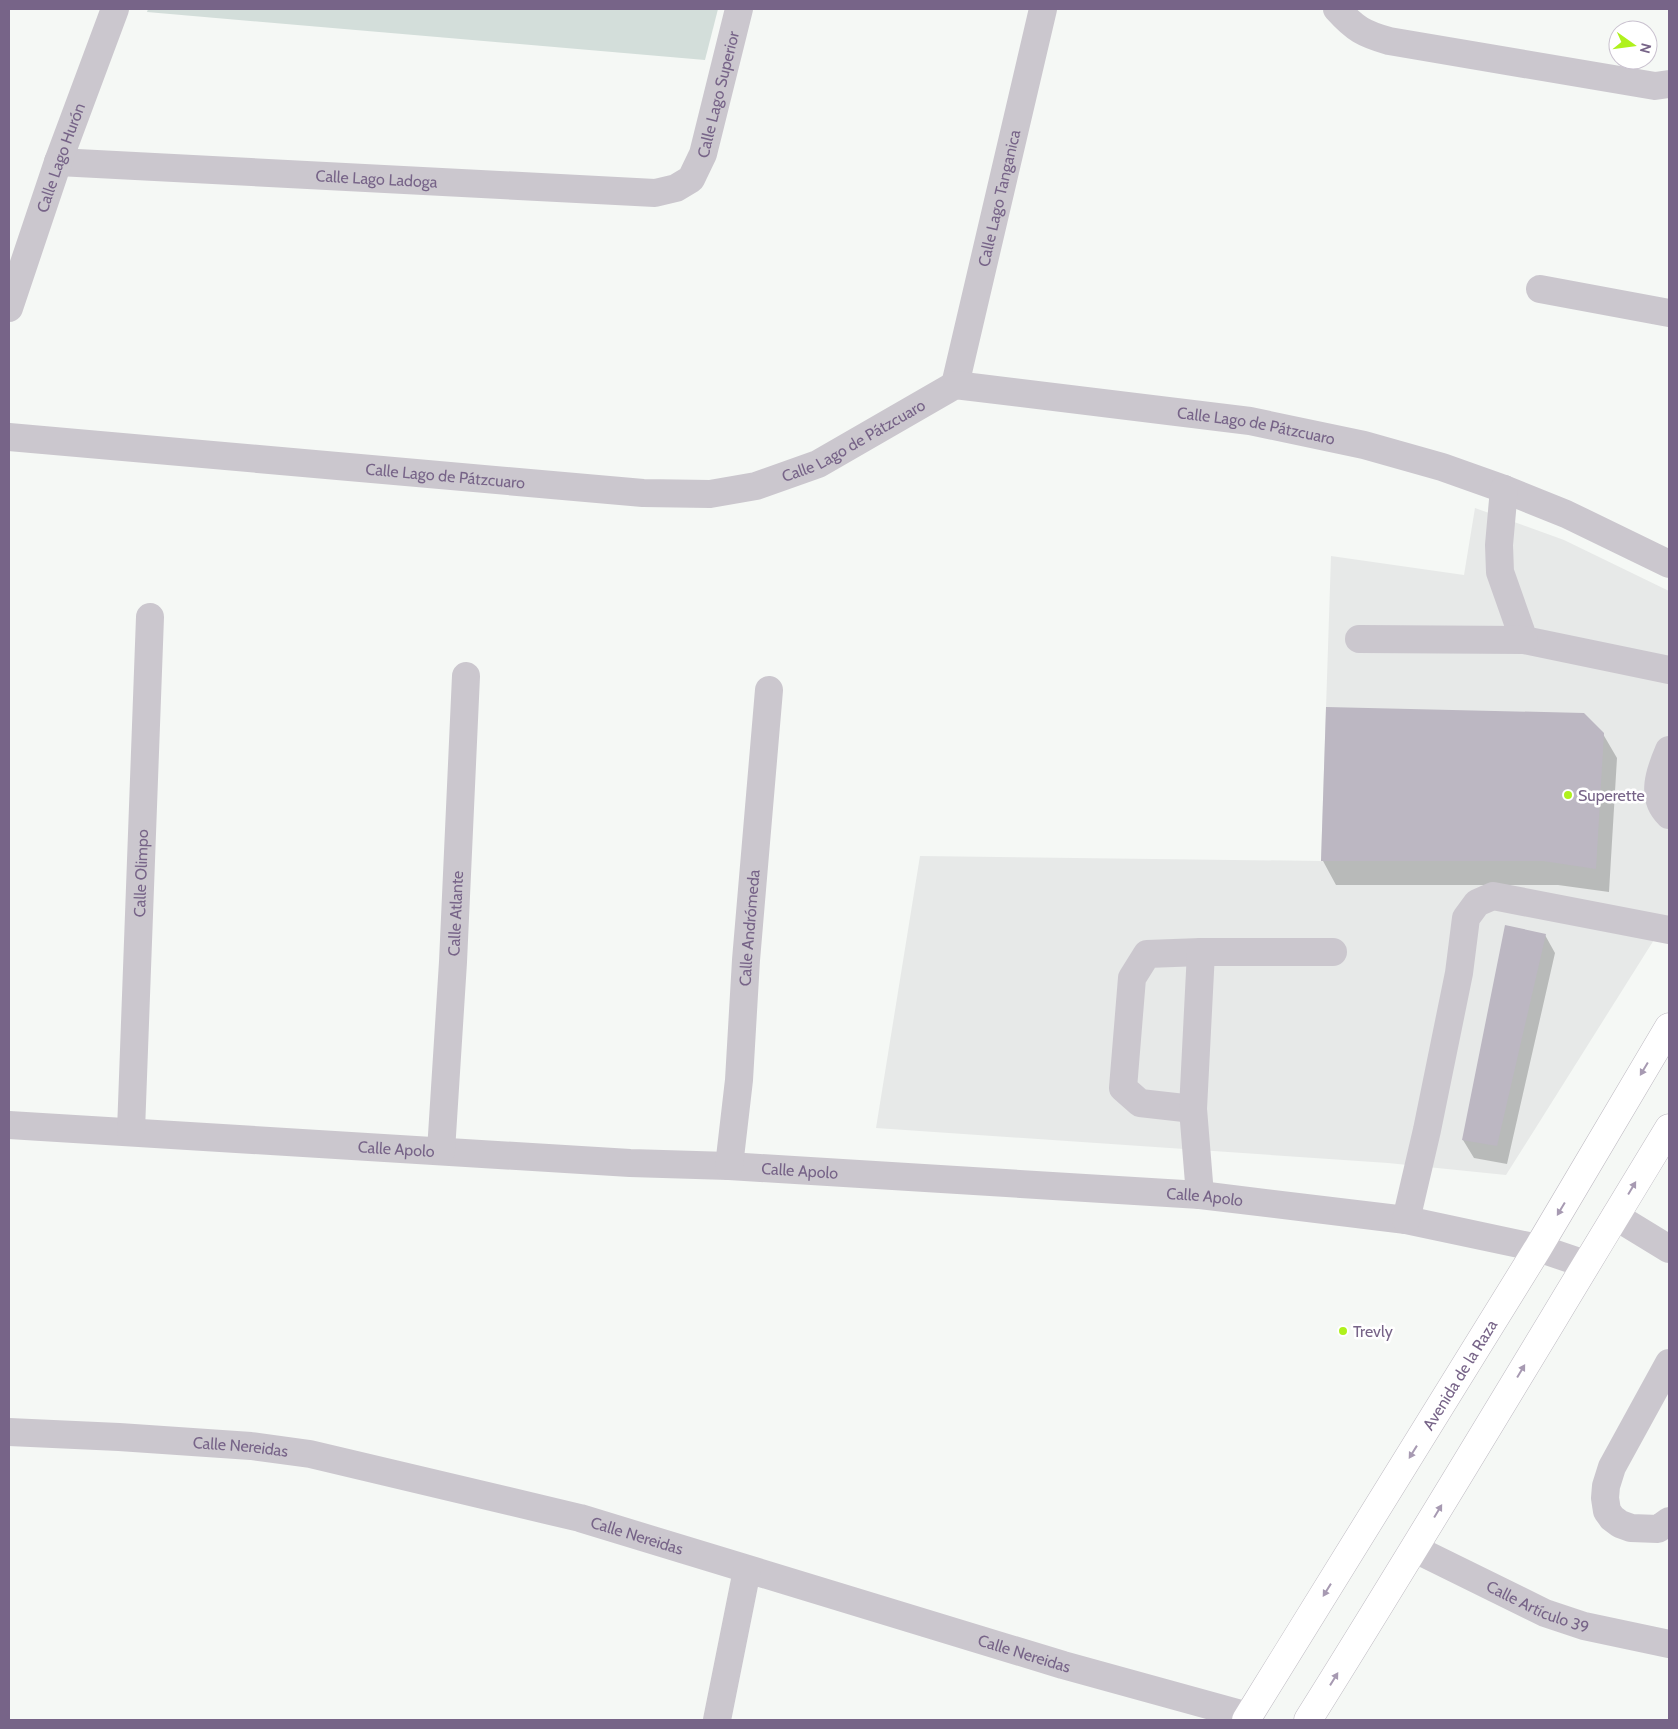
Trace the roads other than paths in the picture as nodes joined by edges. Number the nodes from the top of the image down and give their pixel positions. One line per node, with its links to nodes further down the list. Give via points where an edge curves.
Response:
1 (115, 9): 6 (street, Calle Lago Hurón)
2 (739, 9): 7 (street, Calle Lago Superior, via 702,154)
3 (1043, 9): 11 (street, Calle Lago Tanganica)
4 (1337, 9): 5 (street, via 1350,24 1369,36 1390,41 1655,86)
5 (1669, 84)
6 (58, 162): 7 (street, Calle Lago Ladoga, via 655,193 676,188); 9 (street, Calle Lago Hurón)
7 (691, 179)
8 (1540, 289): 10 (street)
9 (9, 308)
10 (1669, 313)
11 (955, 385): 12 (street, Calle Lago de Pátzcuaro, via 818,464 756,486 710,494 643,493); 13 (street, Calle Lago de Pátzcuaro, via 1250,421 1364,445)
12 (9, 437)
13 (1504, 489): 14 (street, Calle Lago de Pátzcuaro, via 1566,514); 17 (street, via 1500,572)
14 (1669, 564)
15 (150, 617): 30 (street, Calle Olimpo)
16 (1359, 639): 17 (street)
17 (1524, 640): 18 (street)
18 (1669, 670)
19 (466, 676): 31 (street, Calle Atlante)
20 (769, 690): 32 (street, Calle Andrómeda, via 746,960 740,1080)
21 (1669, 750): 22 (street, via 1657,789)
22 (1669, 815)
23 (1669, 930): 35 (street, via 1494,896 1476,903 1466,918 1459,973)
24 (1201, 952): 25 (street); 27 (street); 27 (street, via 1147,954 1132,978 1123,1088 1140,1103)
25 (1333, 952)
26 (1669, 1027): 36 (main road, Avenida de la Raza, one-way to 36)
27 (1193, 1109): 33 (street)
28 (9, 1125): 30 (street, Calle Apolo)
29 (1669, 1128): 34 (main road, one-way to 29)
30 (131, 1131): 31 (street, Calle Apolo)
31 (441, 1151): 32 (street, Calle Apolo)
32 (729, 1166): 33 (street, Calle Apolo)
33 (1200, 1195): 35 (street, Calle Apolo)
34 (1616, 1216): 37 (street); 38 (main road)
35 (1406, 1220): 36 (street, Calle Apolo)
36 (1538, 1248): 38 (street, Calle Apolo); 45 (main road, Avenida de la Raza, one-way to 45)
37 (1669, 1250)
38 (1585, 1264): 42 (main road, one-way to 38)
39 (1669, 1363): 41 (street, via 1612,1467 1604,1498 1612,1518 1626,1526 1658,1530)
40 (9, 1432): 43 (street, Calle Nereidas, via 119,1436 310,1454 580,1518)
41 (1669, 1521)
42 (1415, 1548): 44 (street, Calle Artículo 39, via 1545,1613 1584,1626); 47 (main road, one-way to 42)
43 (747, 1570): 45 (street, Calle Nereidas); 46 (street)
44 (1669, 1644)
45 (1247, 1718)
46 (717, 1720)
47 (1308, 1720)

